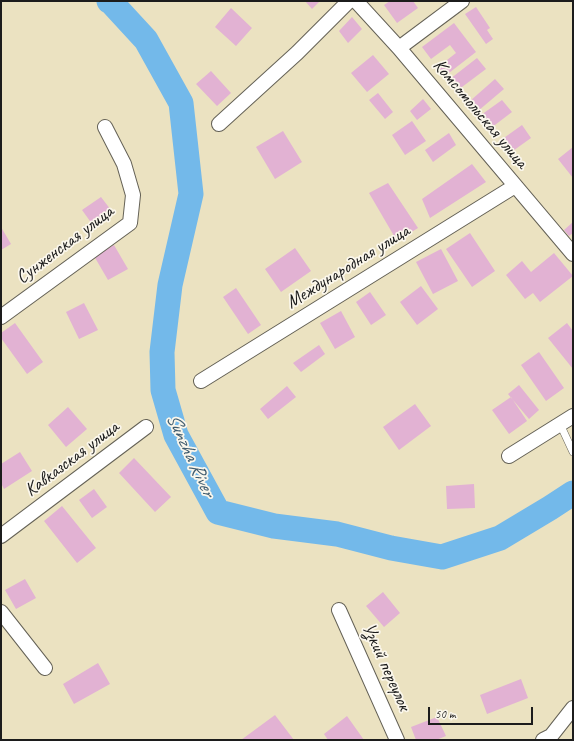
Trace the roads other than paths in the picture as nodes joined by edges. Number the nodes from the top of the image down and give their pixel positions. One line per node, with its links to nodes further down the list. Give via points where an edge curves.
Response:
1 (349, 1): 5 (street)
2 (356, 1): 4 (street, Комсомольская улица)
3 (462, 1): 4 (street)
4 (399, 48): 7 (street, Комсомольская улица)
5 (219, 124)
6 (105, 127): 9 (street, Сунженская улица, via 124,164 133,195 130,223)
7 (516, 186): 8 (street, Комсомольская улица); 10 (street, Международная улица)
8 (573, 254)
9 (1, 317)
10 (201, 381)
11 (573, 416): 12 (street)
12 (560, 424): 14 (lane); 15 (street)
13 (146, 427): 16 (street, Кавказская улица)
14 (573, 452)
15 (509, 456)
16 (1, 536)
17 (339, 610): 21 (street, Узкий переулок)
18 (1, 612): 19 (street)
19 (45, 668)
20 (573, 708): 22 (street, via 551,736)
21 (397, 740)
22 (543, 740)

